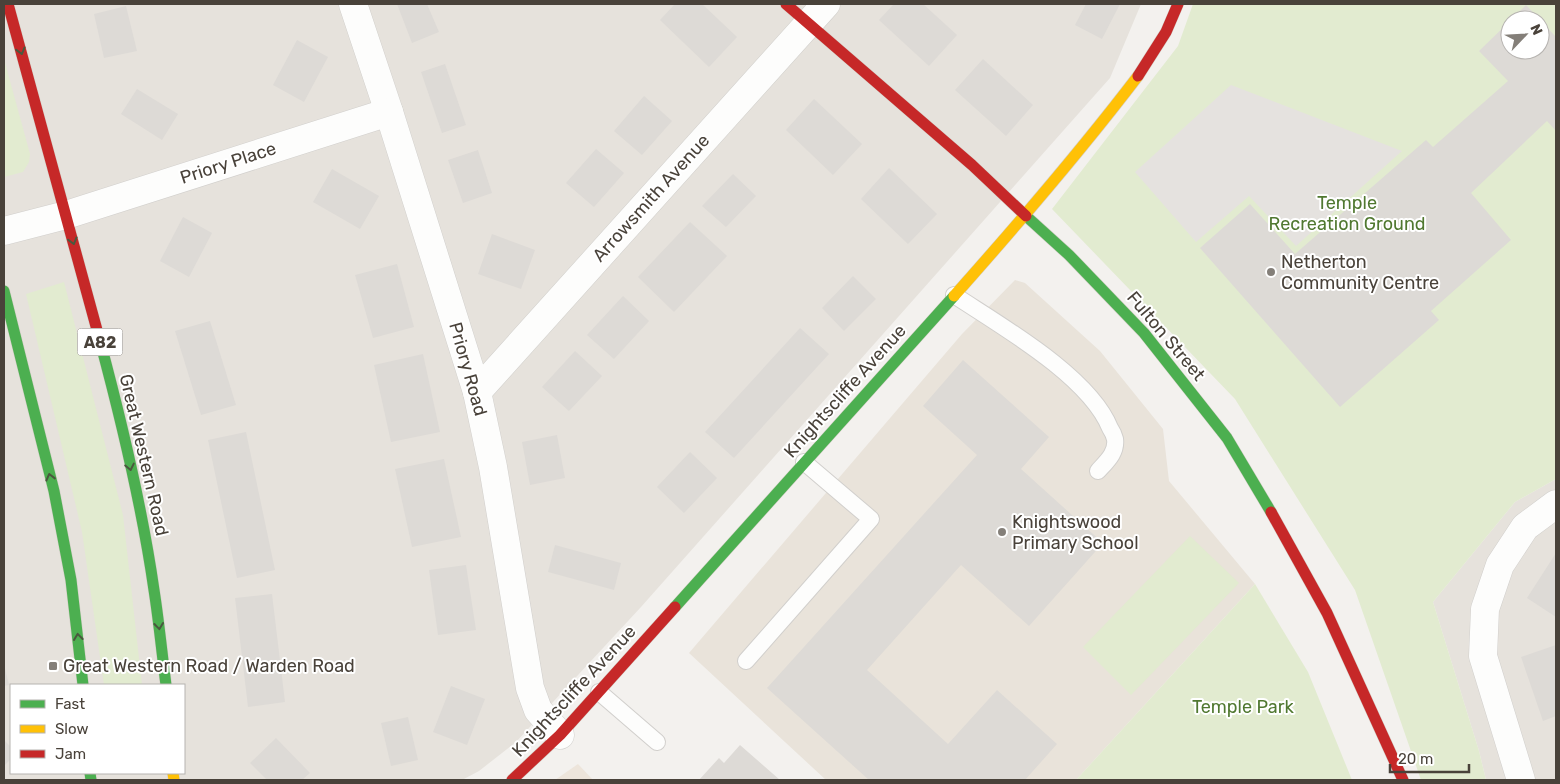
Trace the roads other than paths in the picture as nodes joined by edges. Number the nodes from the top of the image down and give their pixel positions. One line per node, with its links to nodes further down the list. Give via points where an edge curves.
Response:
1 (8, 4): 8 (street, Great Western Road / A82, one-way to 8)
2 (353, 4): 7 (street, Priory Road)
3 (786, 4): 6 (street, Fulton Street)
4 (826, 4): 6 (street, Arrowsmith Avenue)
5 (1178, 4): 9 (street, Knightscliffe Avenue, via 1144,69)
6 (809, 24): 9 (street, Fulton Street); 13 (street, Arrowsmith Avenue)
7 (389, 112): 8 (street, Priory Place); 13 (street, Priory Road)
8 (66, 215): 10 (street, Priory Place); 19 (street, Great Western Road / A82, one-way to 19, via 117,405 143,526)
9 (1026, 215): 12 (street, Knightscliffe Avenue); 24 (street, Fulton Street, via 1069,254 1144,333 1227,438 1327,612)
10 (4, 231)
11 (4, 291): 18 (street, one-way to 11, via 71,580 56,501)
12 (954, 295): 14 (street, Knightscliffe Avenue); 15 (lane, via 1046,358 1092,399 1115,439 1113,455)
13 (477, 392): 21 (street, Priory Road, via 493,467 530,688 538,710)
14 (804, 462): 17 (lane, via 871,519); 20 (street, Knightscliffe Avenue)
15 (1098, 471)
16 (1556, 504): 25 (street, via 1525,527 1500,565 1485,609 1483,656)
17 (746, 661)
18 (83, 684)
19 (166, 684)
20 (599, 692): 21 (street, Knightscliffe Avenue); 22 (lane)
21 (560, 735): 23 (street, Knightscliffe Avenue)
22 (658, 742)
23 (512, 780)
24 (1403, 780)
25 (1522, 780)

